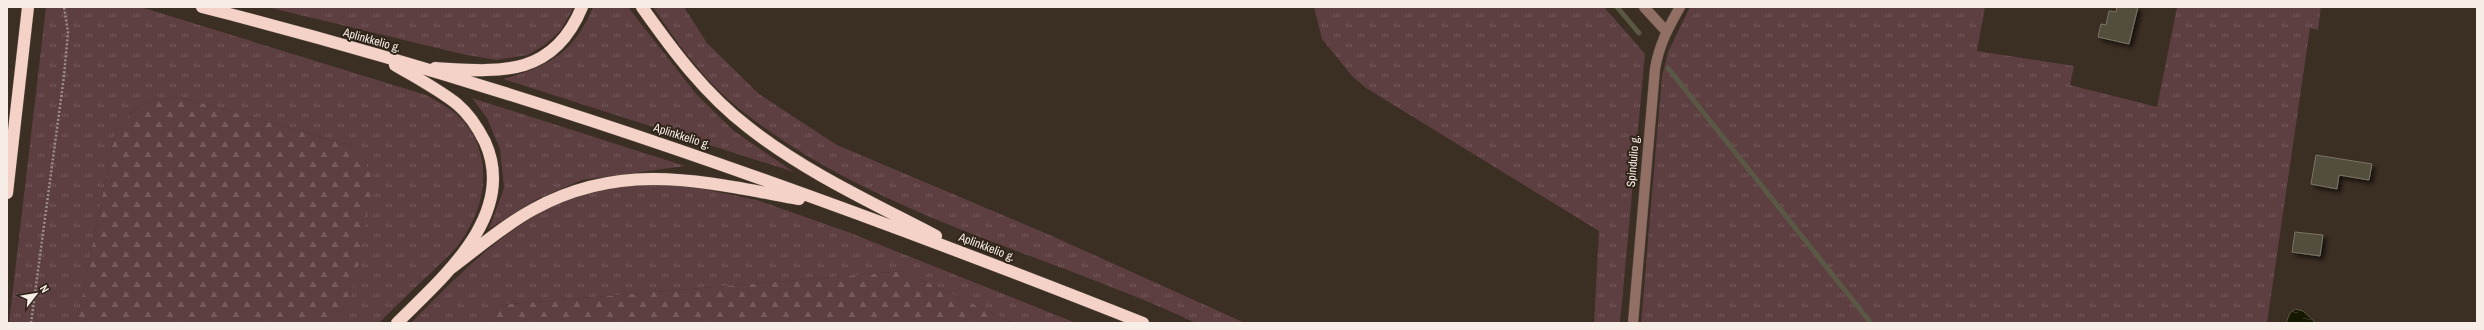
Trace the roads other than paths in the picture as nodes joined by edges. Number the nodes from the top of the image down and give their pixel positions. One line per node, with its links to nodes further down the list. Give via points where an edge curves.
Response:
1 (28, 7): 10 (highway)
2 (202, 7): 8 (highway, Aplinkkelio g.)
3 (582, 7): 9 (highway, via 561,42 544,56 522,66 502,71)
4 (642, 7): 12 (highway, via 692,74 747,127 782,152 828,179)
5 (1644, 7): 7 (street)
6 (1680, 7): 7 (street, Spindulio g.)
7 (1666, 31): 16 (street, Spindulio g., via 1654,69)
8 (384, 58): 9 (highway, Aplinkkelio g.); 13 (highway, via 456,103 479,130 488,150 492,181 490,201 480,230)
9 (415, 66): 11 (highway, Aplinkkelio g., via 737,169)
10 (7, 193)
11 (826, 204): 12 (highway, Aplinkkelio g.); 13 (highway, via 678,178 613,181 564,195 534,209)
12 (973, 256): 15 (highway, Aplinkkelio g.)
13 (450, 269): 14 (highway)
14 (397, 323)
15 (1143, 323)
16 (1632, 323)

